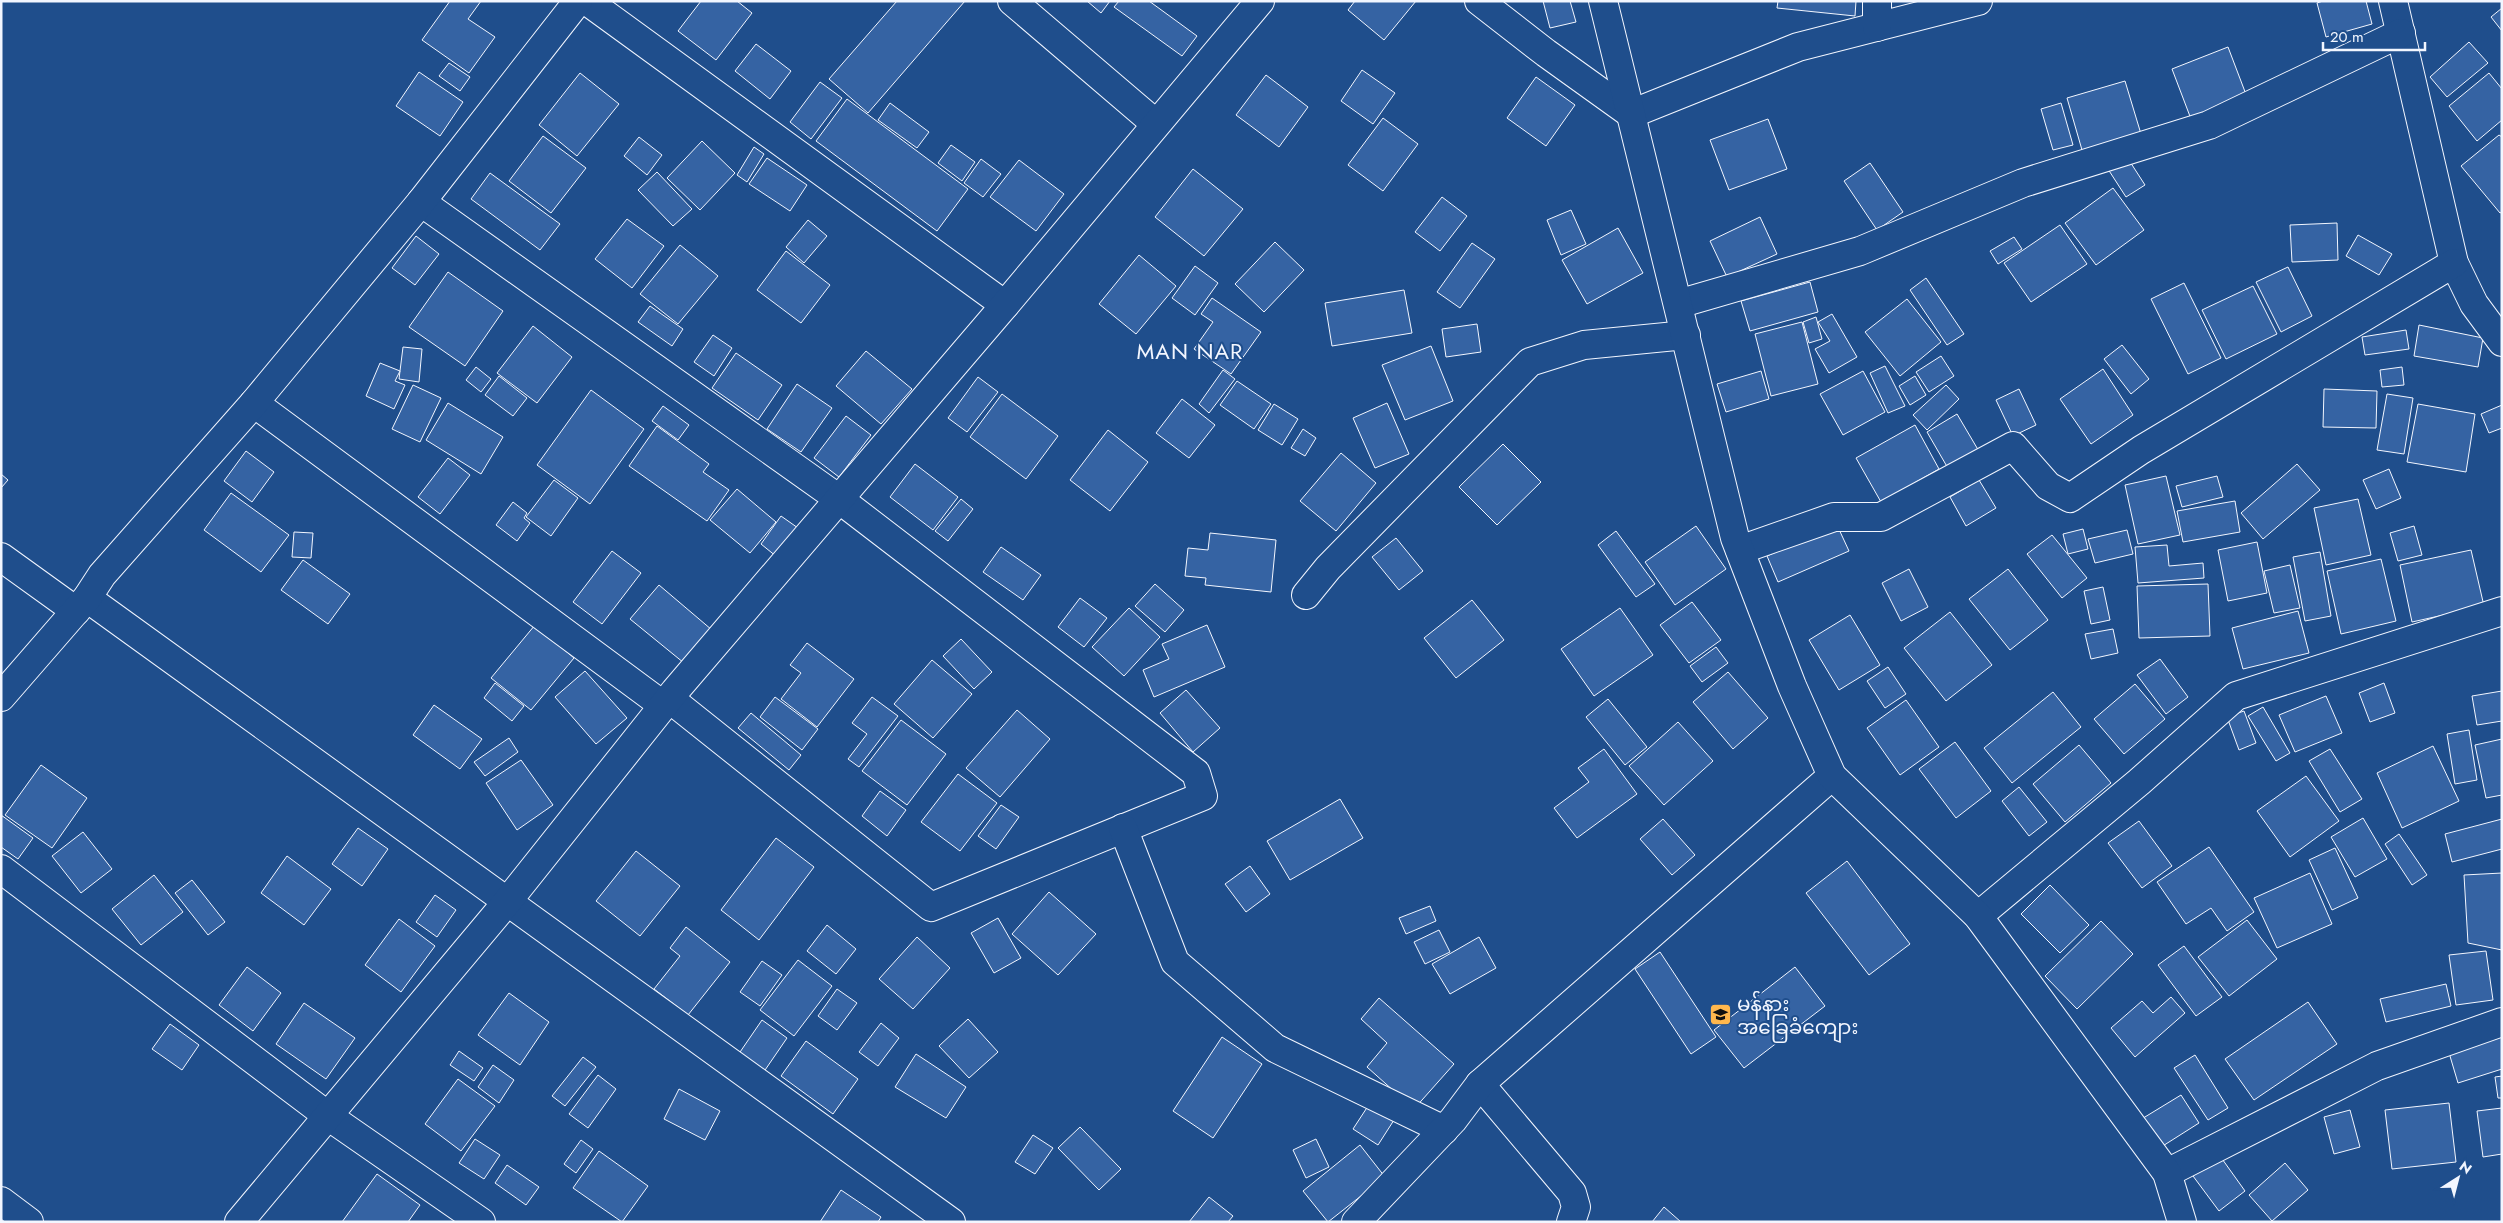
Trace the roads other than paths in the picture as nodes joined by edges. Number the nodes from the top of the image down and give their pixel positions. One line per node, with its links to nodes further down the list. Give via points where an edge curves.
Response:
1 (578, 1): 13 (street)
2 (586, 1): 16 (street)
3 (1012, 1): 12 (street)
4 (1260, 1): 12 (street)
5 (1479, 1): 11 (street)
6 (1603, 1): 11 (street)
7 (1978, 1): 9 (street)
8 (2393, 1): 10 (street)
9 (1877, 14): 11 (street)
10 (2402, 33): 14 (street); 15 (street, via 2209,125 2023,183 1860,251)
11 (1631, 114): 15 (street)
12 (1156, 124): 16 (street)
13 (421, 202): 19 (street); 20 (street)
14 (2454, 264): 18 (street, via 2474,304); 21 (street, via 2149,445 2070,498 2048,486 2013,446 1881,517 1834,516)
15 (1678, 304): 17 (street)
16 (1005, 305): 20 (street)
17 (1686, 335): 21 (street); 23 (street, via 1584,345 1530,362 1328,568)
18 (2502, 342)
19 (254, 403): 24 (street, via 102,575); 27 (street)
20 (838, 499): 27 (street); 29 (street, via 1196,773 1202,796)
21 (1740, 550): 28 (street, via 1792,686)
22 (1, 557): 24 (street)
23 (1306, 595)
24 (81, 604): 26 (street); 31 (street)
25 (2502, 611): 32 (street, via 2236,696 2139,782)
26 (1, 696)
27 (667, 702): 29 (street, via 931,907); 31 (street)
28 (1832, 776): 32 (street); 34 (street)
29 (1123, 828): 36 (street, via 1175,962 1275,1048)
30 (1, 869): 35 (street)
31 (507, 902): 35 (street); 39 (street)
32 (1978, 916): 37 (street)
33 (2502, 1022): 37 (street, via 2377,1066)
34 (1480, 1084): 36 (street); 45 (street, via 1572,1193 1576,1207)
35 (328, 1116): 41 (street); 42 (street)
36 (1444, 1130): 44 (street)
37 (2167, 1173): 46 (street)
38 (1, 1201): 40 (street)
39 (920, 1213): 43 (street)
40 (29, 1222)
41 (239, 1222)
42 (481, 1222)
43 (951, 1222)
44 (1356, 1222)
45 (1571, 1222)
46 (2182, 1222)

